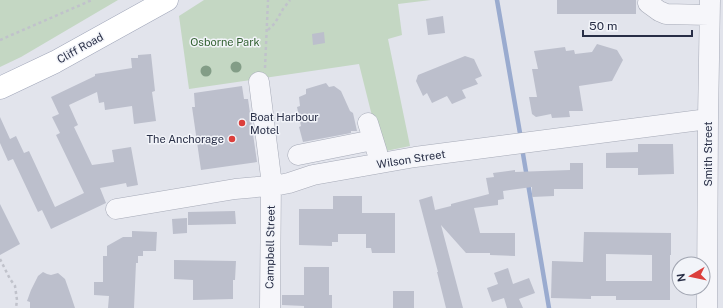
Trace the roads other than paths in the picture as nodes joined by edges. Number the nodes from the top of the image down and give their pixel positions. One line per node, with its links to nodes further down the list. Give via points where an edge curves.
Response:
1 (163, 2): 7 (main road, Cliff Road, via 55,62)
2 (648, 3): 3 (street, via 666,14)
3 (710, 7): 4 (street, Smith Street)
4 (716, 39): 6 (street, Smith Street)
5 (259, 82): 11 (street, Campbell Street, via 272,177)
6 (716, 83): 8 (street, Smith Street)
7 (0, 88)
8 (708, 119): 10 (street, Wilson Street); 13 (street, Smith Street)
9 (298, 155): 10 (street, via 370,131)
10 (380, 163): 11 (street, Wilson Street, via 313,175)
11 (271, 186): 12 (street, Wilson Street, via 235,189); 16 (street, Campbell Street)
12 (116, 209)
13 (715, 225): 14 (street, Smith Street)
14 (715, 259): 15 (street, Smith Street)
15 (715, 285): 17 (street, Smith Street)
16 (270, 308)
17 (707, 308)

